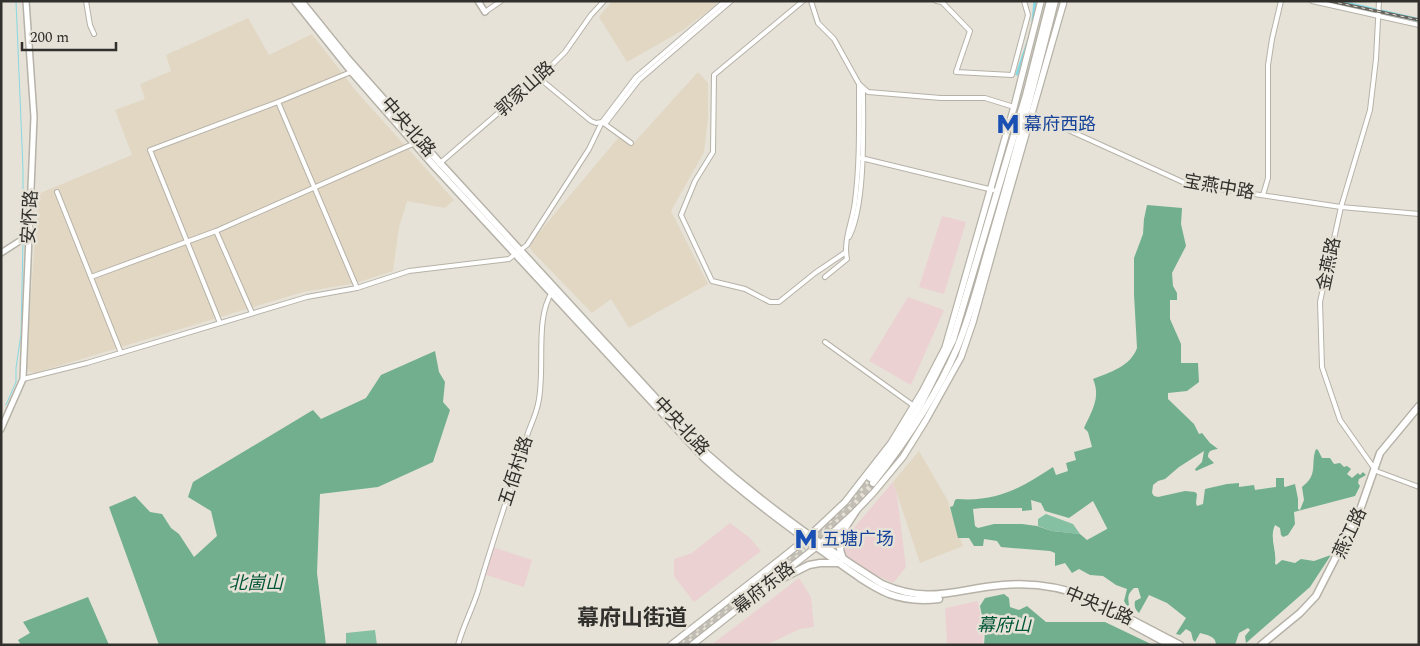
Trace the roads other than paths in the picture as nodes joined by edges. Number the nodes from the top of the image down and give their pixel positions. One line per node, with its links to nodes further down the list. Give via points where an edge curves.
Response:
1 (26, 1): 44 (street, 安怀路, via 34,117)
2 (86, 1): 24 (street)
3 (295, 1): 25 (main road, 中央北路)
4 (300, 1): 36 (main road, 中央北路)
5 (478, 1): 21 (street)
6 (501, 1): 21 (street)
7 (604, 1): 26 (street, 郭家山路, via 565,52)
8 (725, 1): 32 (street, via 636,77)
9 (731, 1): 32 (street, via 639,80)
10 (802, 1): 48 (street, via 714,75 712,152 680,215 712,281 745,289 770,302 779,302)
11 (811, 1): 27 (street, via 818,23 834,39)
12 (936, 1): 13 (street, via 942,2 970,31 956,72 1012,75 1028,15)
13 (1024, 1)
14 (1041, 1): 30 (main road)
15 (1050, 1): 28 (main road)
16 (1055, 1): 28 (main road)
17 (1064, 1): 31 (main road)
18 (1281, 1): 40 (street, via 1268,65 1268,178)
19 (1312, 1): 22 (street)
20 (1379, 1): 22 (street, 金燕路)
21 (485, 12)
22 (1379, 15): 23 (street); 41 (street, 金燕路, via 1370,110)
23 (1419, 25)
24 (94, 34)
25 (351, 72): 29 (street); 33 (main road, 中央北路)
26 (539, 78): 32 (street, via 591,121); 36 (street, 郭家山路)
27 (861, 86): 30 (street, via 868,92 985,98); 35 (street); 45 (street, via 862,158 858,203 852,231)
28 (1028, 95): 38 (main road); 38 (main road, via 978,287 958,347 900,448 871,480 911,422 953,340)
29 (278, 102): 37 (street); 46 (street, via 150,150)
30 (1014, 107): 38 (main road)
31 (1032, 114): 40 (street, 宝燕中路, via 1187,184); 64 (main road, via 961,356 903,457)
32 (604, 123): 34 (street); 47 (street)
33 (415, 143): 36 (main road, 中央北路); 37 (street)
34 (631, 143)
35 (859, 158): 38 (street); 45 (street, via 855,203)
36 (438, 165): 47 (main road, 中央北路)
37 (315, 188): 43 (street); 52 (street)
38 (994, 190): 59 (main road, via 945,348)
39 (57, 192): 50 (street)
40 (1263, 195): 41 (street, 宝燕中路)
41 (1341, 207): 42 (street, 宝燕中路); 62 (street, 金燕路, via 1320,302 1322,367 1340,420)
42 (1419, 214)
43 (216, 231): 46 (street); 54 (street)
44 (29, 234): 49 (street); 58 (street, 安怀路)
45 (846, 241): 48 (street)
46 (187, 242): 50 (street); 55 (street)
47 (519, 252): 52 (street, via 509,259 409,271); 53 (main road, 中央北路)
48 (846, 252): 51 (street, via 847,259)
49 (1, 253)
50 (91, 277): 57 (street)
51 (825, 277)
52 (357, 288): 54 (street, via 307,297)
53 (553, 291): 65 (main road, 中央北路, via 704,458 731,483); 69 (street, 五佰村路, via 546,301 542,320 538,404)
54 (252, 313): 55 (street)
55 (220, 323): 57 (street)
56 (825, 342): 59 (street)
57 (121, 353): 58 (street)
58 (23, 379): 61 (street, 安怀路)
59 (914, 406): 65 (main road, via 891,443 845,502)
60 (1419, 408): 62 (main road, 燕江路, via 1382,454)
61 (1, 429)
62 (1375, 470): 63 (street); 74 (main road, via 1360,510 1316,596); 75 (main road, 燕江路, via 1362,511 1321,592 1310,608)
63 (1419, 487)
64 (856, 511): 66 (main road, 幕府东路); 67 (main road, via 839,542)
65 (807, 538): 66 (main road, 中央北路); 70 (main road, 幕府东路)
66 (818, 545): 67 (main road, 中央北路); 68 (main road, 幕府东路)
67 (841, 561): 68 (main road, via 809,565); 72 (main road, 中央北路, via 885,591 914,600 943,599 1002,588 1046,590 1074,596 1111,612); 73 (main road, 中央北路, via 882,584 915,594 943,594 1022,584 1075,592)
68 (767, 586): 71 (main road, 幕府东路)
69 (458, 645)
70 (670, 645)
71 (692, 645)
72 (1170, 645)
73 (1180, 645)
74 (1261, 645)
75 (1264, 645)

